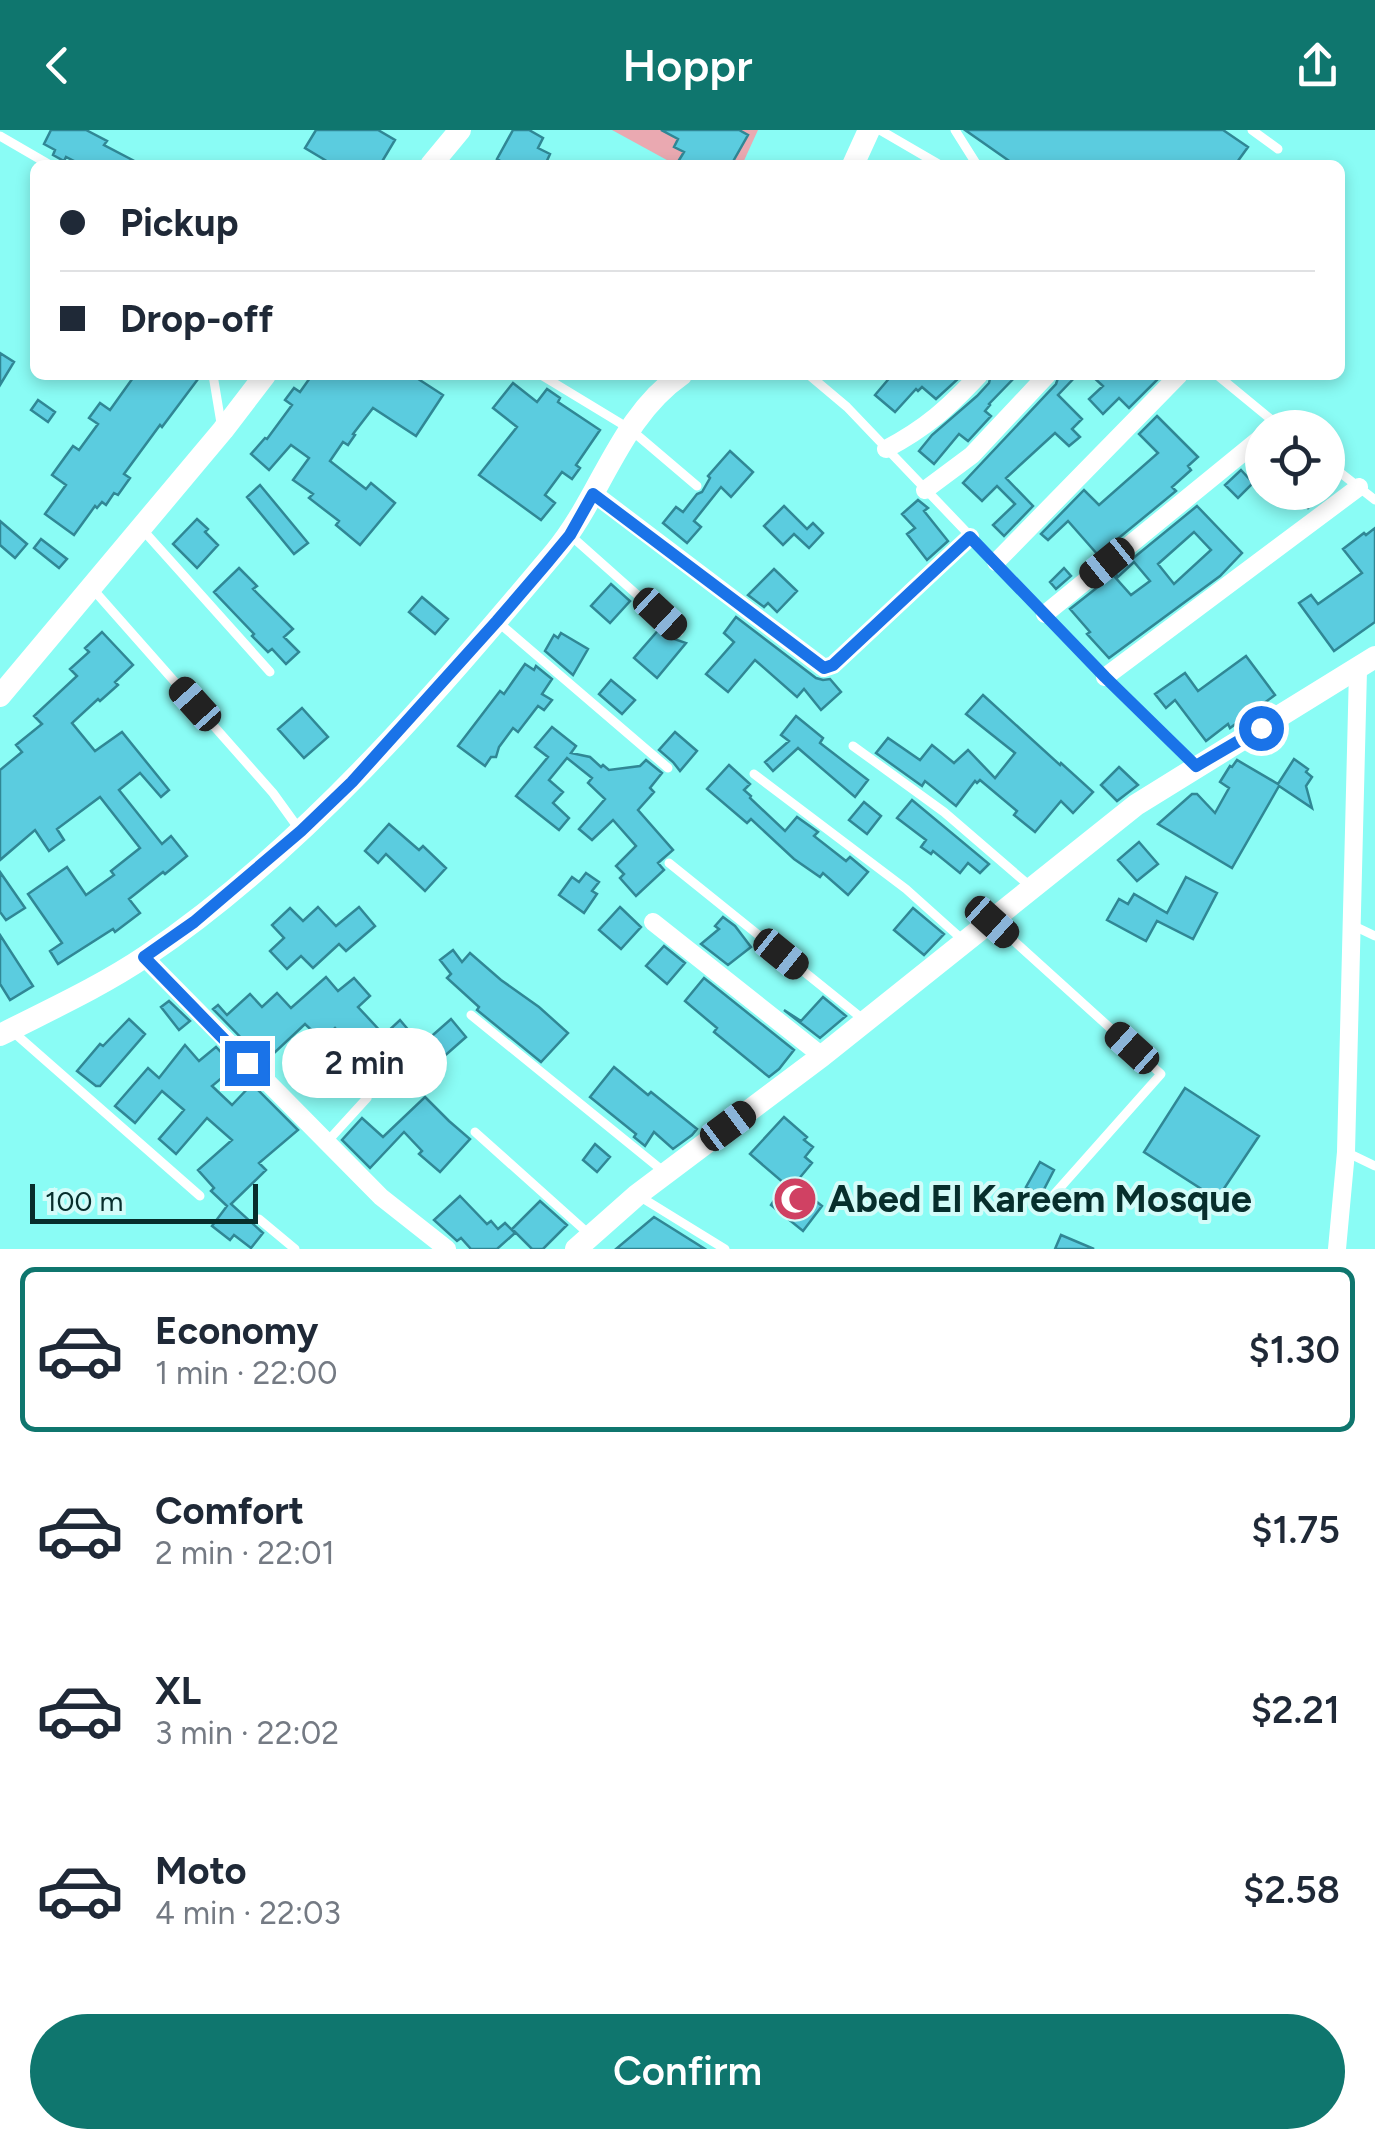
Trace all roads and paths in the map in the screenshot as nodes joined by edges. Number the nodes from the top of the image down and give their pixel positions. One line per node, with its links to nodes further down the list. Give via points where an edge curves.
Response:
1 (460, 130): 9 (street)
2 (869, 130): 10 (street)
3 (880, 130): 11 (lane)
4 (955, 130): 12 (lane)
5 (1252, 130): 7 (lane)
6 (0, 136): 8 (lane)
7 (1278, 149)
8 (41, 160)
9 (435, 160)
10 (855, 160)
11 (931, 160)
12 (973, 160)
13 (214, 380): 24 (lane)
14 (261, 380): 24 (street)
15 (549, 380): 23 (lane)
16 (674, 380): 23 (street)
17 (815, 380): 25 (lane)
18 (974, 380): 25 (street, via 919,432)
19 (1043, 380): 30 (street, via 972,455)
20 (1174, 380): 36 (street)
21 (1223, 380): 22 (lane)
22 (1258, 410)
23 (630, 429): 28 (lane); 31 (street)
24 (223, 430): 33 (street)
25 (886, 449): 30 (lane)
26 (1245, 451): 38 (street)
27 (1345, 476): 29 (lane)
28 (697, 486)
29 (1359, 487): 32 (lane); 43 (street)
30 (924, 490): 35 (lane)
31 (593, 494): 34 (street); 35 (street, via 824,668)
32 (1375, 500)
33 (140, 526): 37 (street); 42 (lane)
34 (570, 535): 39 (street); 40 (lane)
35 (970, 537): 36 (lane)
36 (996, 562): 38 (lane)
37 (91, 586): 44 (street); 49 (lane)
38 (1045, 614): 43 (lane)
39 (497, 621): 47 (lane); 49 (street)
40 (680, 632)
41 (1366, 664): 46 (street); 54 (street)
42 (270, 672)
43 (1105, 677): 46 (lane)
44 (0, 696)
45 (853, 746): 51 (lane)
46 (1196, 766): 51 (street)
47 (668, 768)
48 (754, 774): 56 (lane, via 906,888)
49 (301, 831): 57 (street)
50 (669, 863): 59 (lane)
51 (1033, 889): 53 (street)
52 (653, 922): 62 (street)
53 (992, 922): 56 (street); 70 (lane, via 1161,1074)
54 (1350, 924): 55 (lane); 65 (street)
55 (1375, 936)
56 (966, 943): 59 (street)
57 (144, 957): 60 (street); 64 (street)
58 (471, 1015): 67 (lane)
59 (866, 1022): 62 (street)
60 (5, 1033): 69 (lane)
61 (316, 1046): 64 (lane, via 368,1098)
62 (822, 1056): 67 (street)
63 (475, 1132): 72 (lane)
64 (326, 1142): 74 (street, via 380,1197)
65 (1346, 1152): 66 (lane); 76 (street)
66 (1375, 1166)
67 (665, 1173): 68 (street)
68 (637, 1195): 72 (street); 75 (lane)
69 (200, 1196)
70 (1042, 1208)
71 (259, 1220): 73 (lane)
72 (584, 1243)
73 (296, 1249)
74 (447, 1249)
75 (725, 1249)
76 (1337, 1249)

